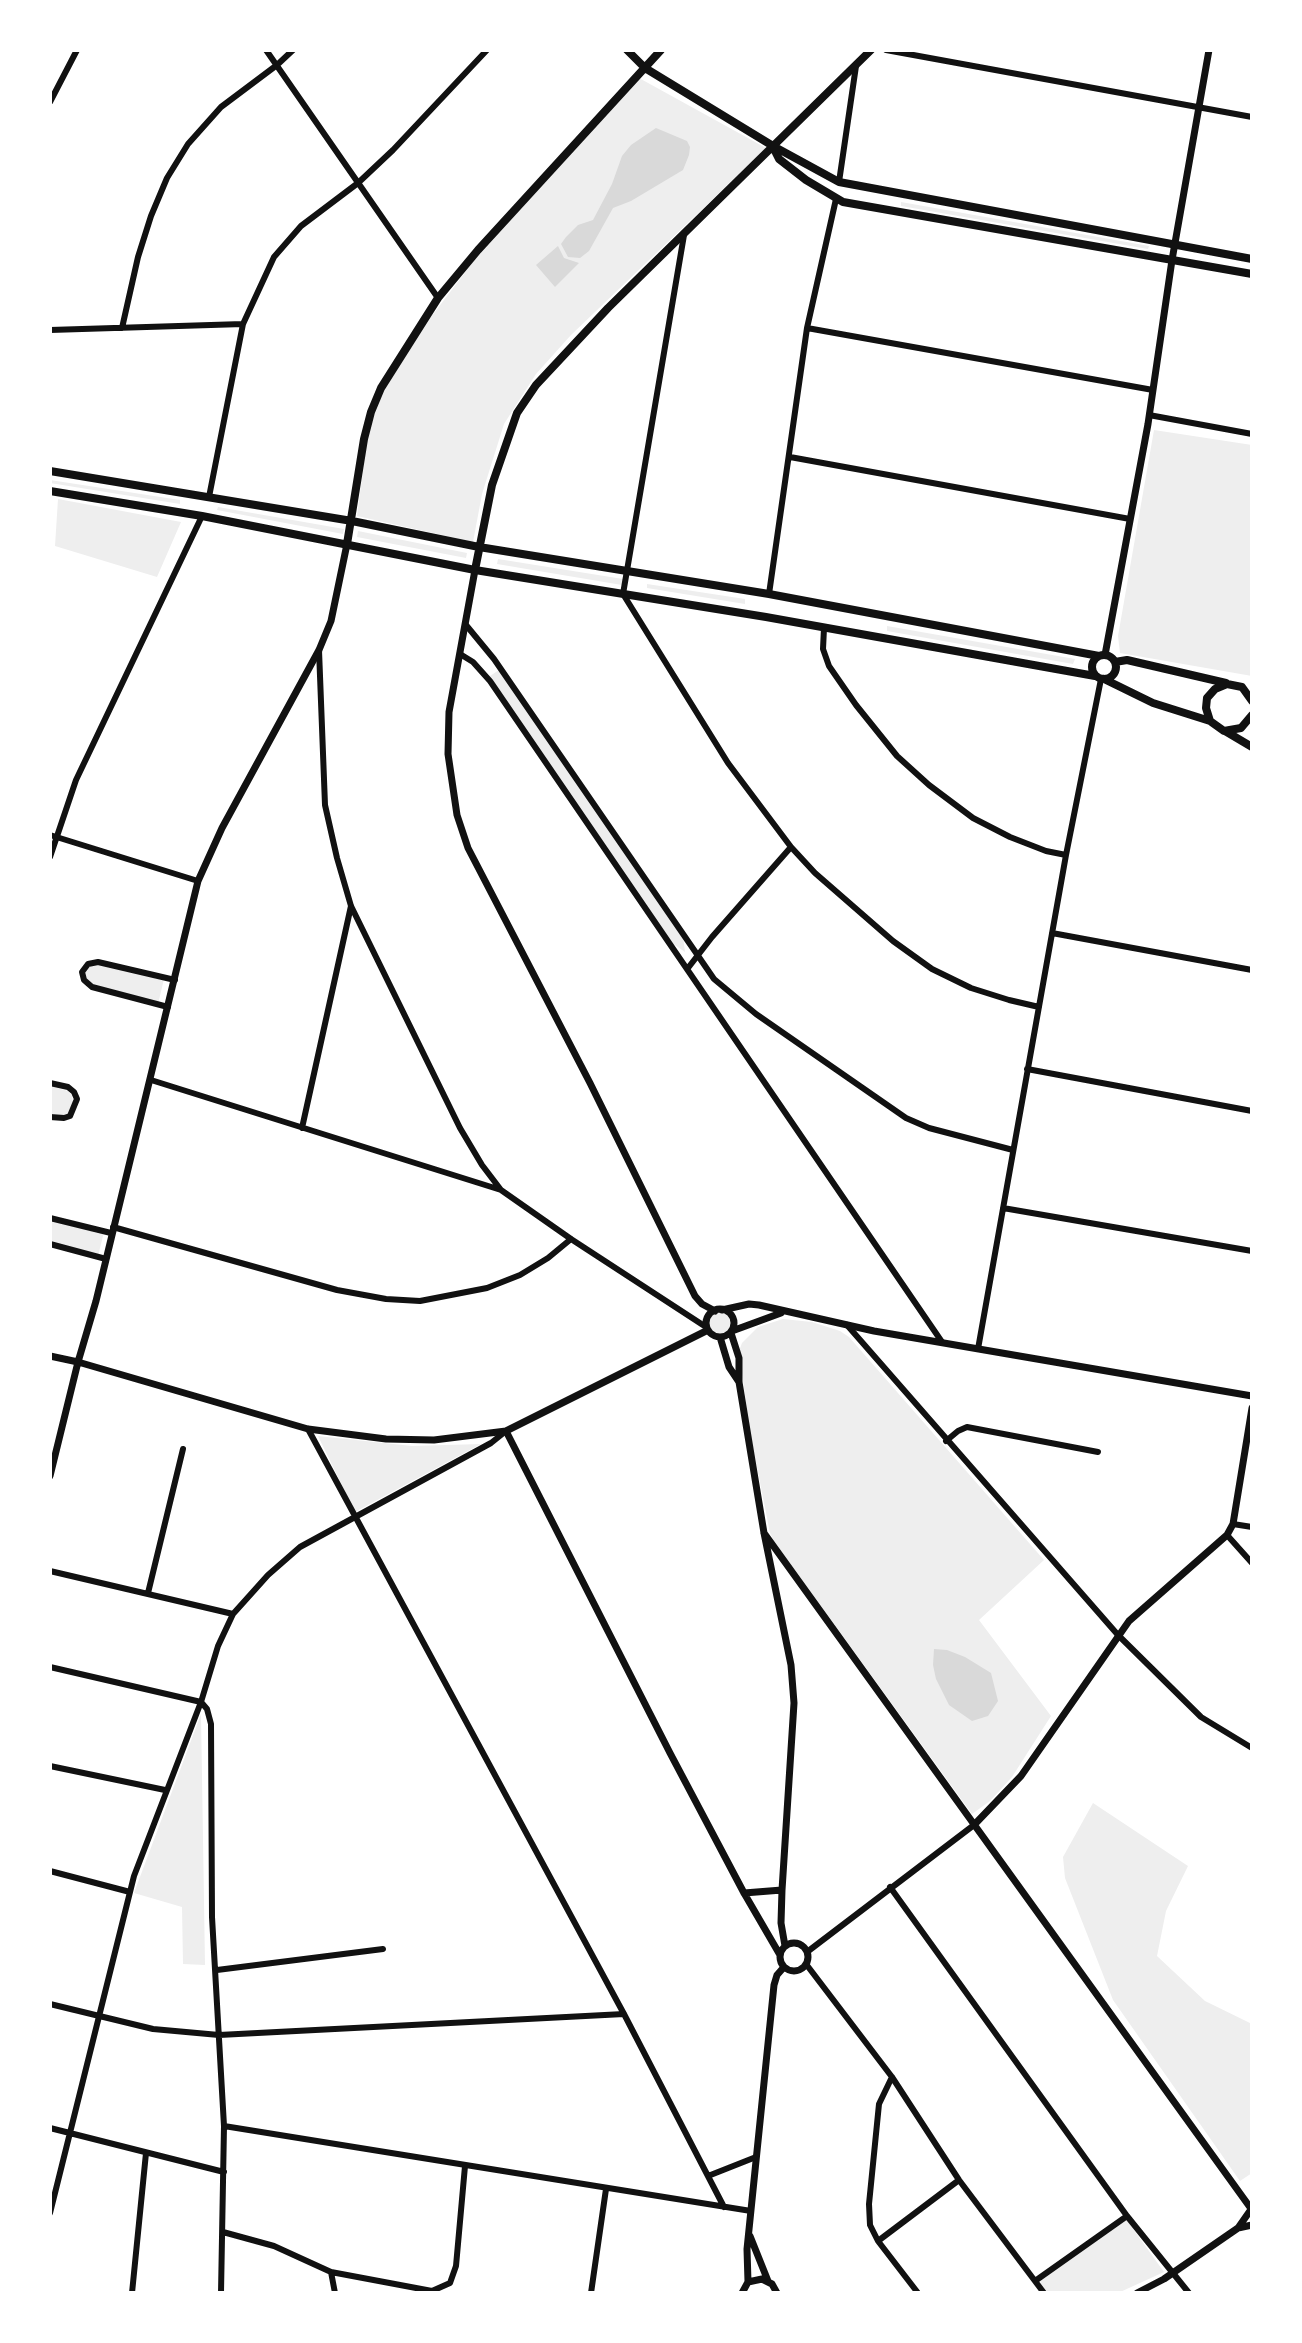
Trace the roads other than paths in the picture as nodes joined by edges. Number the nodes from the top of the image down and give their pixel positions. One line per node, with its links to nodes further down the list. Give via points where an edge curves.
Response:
1 (77, 50): 13 (street)
2 (266, 50): 10 (street)
3 (293, 50): 10 (street)
4 (487, 50): 18 (street)
5 (627, 50): 12 (main road)
6 (661, 50): 12 (main road)
7 (871, 50): 11 (main road)
8 (886, 50): 14 (street)
9 (1209, 50): 14 (street)
10 (277, 65): 18 (street); 27 (street, via 221,107 167,178 138,257)
11 (856, 66): 16 (main road); 17 (street)
12 (645, 68): 16 (main road); 25 (main road)
13 (50, 102)
14 (1199, 108): 15 (street); 21 (street)
15 (1252, 117)
16 (773, 146): 17 (main road); 19 (main road, via 779,159); 20 (main road)
17 (839, 182): 21 (main road)
18 (358, 183): 25 (street); 26 (street, via 301,226 274,257)
19 (836, 199): 23 (main road); 28 (street)
20 (684, 235): 41 (main road, via 569,347 517,413 492,485); 43 (street)
21 (1175, 245): 22 (main road); 23 (street)
22 (1252, 259)
23 (1172, 260): 24 (main road); 30 (street)
24 (1252, 274)
25 (438, 298): 39 (main road, via 371,412)
26 (243, 324): 27 (street); 36 (street)
27 (122, 328): 29 (street)
28 (807, 328): 30 (street); 33 (street)
29 (50, 330)
30 (1153, 390): 31 (street)
31 (1149, 415): 32 (street); 38 (street)
32 (1252, 434)
33 (790, 457): 38 (street); 45 (street)
34 (50, 471): 36 (main road)
35 (50, 491): 37 (main road)
36 (209, 497): 39 (main road)
37 (202, 516): 40 (main road); 61 (street)
38 (1130, 519): 50 (street)
39 (352, 521): 40 (main road); 41 (main road)
40 (347, 544): 42 (main road); 48 (street, via 331,621)
41 (479, 547): 42 (main road); 43 (main road)
42 (475, 570): 44 (main road); 46 (street)
43 (627, 571): 44 (street); 45 (main road)
44 (623, 594): 47 (main road); 62 (street, via 728,763)
45 (769, 594): 50 (main road)
46 (466, 625): 49 (street); 68 (street)
47 (824, 628): 52 (main road); 63 (street, via 829,666 897,756 973,818 1022,842)
48 (319, 650): 65 (street); 66 (street, via 325,805)
49 (460, 654): 69 (street, via 490,681); 89 (street, via 449,712 448,754 468,848 695,1296)
50 (1102, 656): 51 (main road); 52 (main road, via 1092,665)
51 (1115, 662): 52 (main road, via 1116,672); 53 (main road, via 1127,660)
52 (1100, 678): 57 (main road); 63 (street)
53 (1227, 684): 54 (main road); 57 (main road, via 1207,698)
54 (1242, 687): 55 (main road); 56 (main road)
55 (1252, 689)
56 (1252, 701)
57 (1210, 721): 59 (main road)
58 (1251, 721): 59 (main road)
59 (1224, 731): 60 (main road)
60 (1252, 747)
61 (53, 836): 64 (street); 65 (street)
62 (791, 847): 68 (street); 73 (street, via 855,910 932,969 971,988)
63 (1066, 855): 67 (street)
64 (50, 857)
65 (198, 881): 71 (street)
66 (351, 906): 79 (street); 81 (street, via 460,1128)
67 (1052, 933): 70 (street); 73 (street)
68 (697, 956): 69 (street); 80 (street, via 714,979 756,1014 882,1103 929,1128)
69 (688, 968): 95 (street)
70 (1252, 970)
71 (175, 980): 72 (street); 72 (street, via 98,962 82,972 92,987)
72 (168, 1007): 75 (street)
73 (1039, 1007): 74 (street)
74 (1027, 1069): 77 (street); 80 (street)
75 (151, 1080): 79 (street); 84 (street)
76 (50, 1083): 78 (street, via 68,1087 77,1099 70,1116)
77 (1252, 1111)
78 (50, 1117)
79 (302, 1128): 81 (street)
80 (1013, 1150): 82 (street)
81 (501, 1190): 85 (street)
82 (1003, 1208): 87 (street); 96 (street)
83 (50, 1218): 84 (street)
84 (112, 1230): 85 (street, via 337,1290 420,1301 487,1288 520,1275); 88 (street)
85 (571, 1239): 92 (street)
86 (50, 1244): 88 (street)
87 (1252, 1251)
88 (106, 1259): 98 (street)
89 (719, 1310): 90 (street, via 749,1304); 92 (street, via 708,1317); 93 (street, via 731,1315)
90 (783, 1312): 91 (street); 93 (street)
91 (847, 1325): 95 (street); 104 (street)
92 (707, 1329): 94 (street); 103 (street)
93 (731, 1332): 94 (street); 99 (street)
94 (720, 1337): 99 (street)
95 (942, 1342): 96 (street)
96 (978, 1349): 100 (street)
97 (50, 1356): 98 (street)
98 (78, 1362): 102 (street); 107 (street)
99 (739, 1382): 111 (street)
100 (1252, 1396)
101 (1252, 1408): 109 (street)
102 (308, 1429): 103 (street, via 434,1440); 108 (street)
103 (506, 1431): 108 (street); 128 (street)
104 (946, 1441): 106 (street, via 967,1427); 117 (street)
105 (183, 1449): 115 (street)
106 (1098, 1452)
107 (50, 1476)
108 (356, 1517): 116 (street, via 300,1547); 137 (street)
109 (1233, 1524): 110 (street); 112 (street)
110 (1252, 1527)
111 (764, 1533): 123 (street); 126 (street, via 794,1703)
112 (1227, 1535): 113 (street); 117 (street)
113 (1252, 1563)
114 (50, 1571): 115 (street)
115 (148, 1593): 116 (street)
116 (233, 1614): 119 (street)
117 (1118, 1635): 120 (street, via 1201,1717); 123 (street, via 1021,1776)
118 (50, 1667): 119 (street)
119 (201, 1702): 122 (street); 135 (street, via 211,1724)
120 (1252, 1748)
121 (50, 1766): 122 (street)
122 (165, 1790): 127 (street)
123 (974, 1825): 125 (street); 152 (street)
124 (50, 1871): 127 (street)
125 (890, 1887): 131 (street); 155 (street)
126 (782, 1890): 128 (street); 129 (street)
127 (130, 1892): 138 (street)
128 (744, 1893): 132 (street)
129 (785, 1946): 131 (street, via 798,1943); 132 (street)
130 (383, 1949): 135 (street)
131 (807, 1952): 133 (street)
132 (780, 1955): 134 (street)
133 (806, 1964): 134 (street, via 796,1971); 140 (street)
134 (784, 1967): 145 (street, via 774,1985)
135 (217, 1970): 139 (street)
136 (50, 2004): 138 (street)
137 (624, 2014): 139 (street); 148 (street)
138 (100, 2016): 139 (street, via 176,2033); 143 (street)
139 (219, 2035): 141 (street)
140 (892, 2077): 149 (street); 160 (street, via 879,2104 869,2204)
141 (224, 2126): 146 (street); 147 (street)
142 (50, 2128): 143 (street)
143 (69, 2133): 144 (street); 154 (street)
144 (146, 2153): 147 (street); 166 (street)
145 (756, 2157): 148 (street); 153 (street)
146 (465, 2166): 150 (street); 161 (street, via 450,2283 432,2291)
147 (224, 2172): 158 (street)
148 (708, 2176): 151 (street)
149 (959, 2180): 160 (street); 164 (street)
150 (606, 2189): 151 (street); 169 (street)
151 (724, 2207): 153 (street)
152 (1252, 2209): 157 (street)
153 (751, 2211): 159 (street)
154 (50, 2213)
155 (1127, 2216): 162 (street); 164 (street)
156 (1252, 2225): 157 (street)
157 (1238, 2228): 162 (street)
158 (223, 2232): 161 (street, via 274,2246); 167 (street)
159 (750, 2234): 163 (street); 165 (street)
160 (878, 2241): 172 (street)
161 (331, 2272): 168 (street)
162 (1173, 2274): 174 (street); 175 (street)
163 (768, 2281): 165 (street); 171 (street)
164 (1035, 2281): 173 (street)
165 (748, 2282): 170 (street)
166 (132, 2293)
167 (221, 2293)
168 (335, 2293)
169 (591, 2293)
170 (742, 2293)
171 (777, 2293)
172 (918, 2293)
173 (1044, 2293)
174 (1137, 2293)
175 (1189, 2293)

